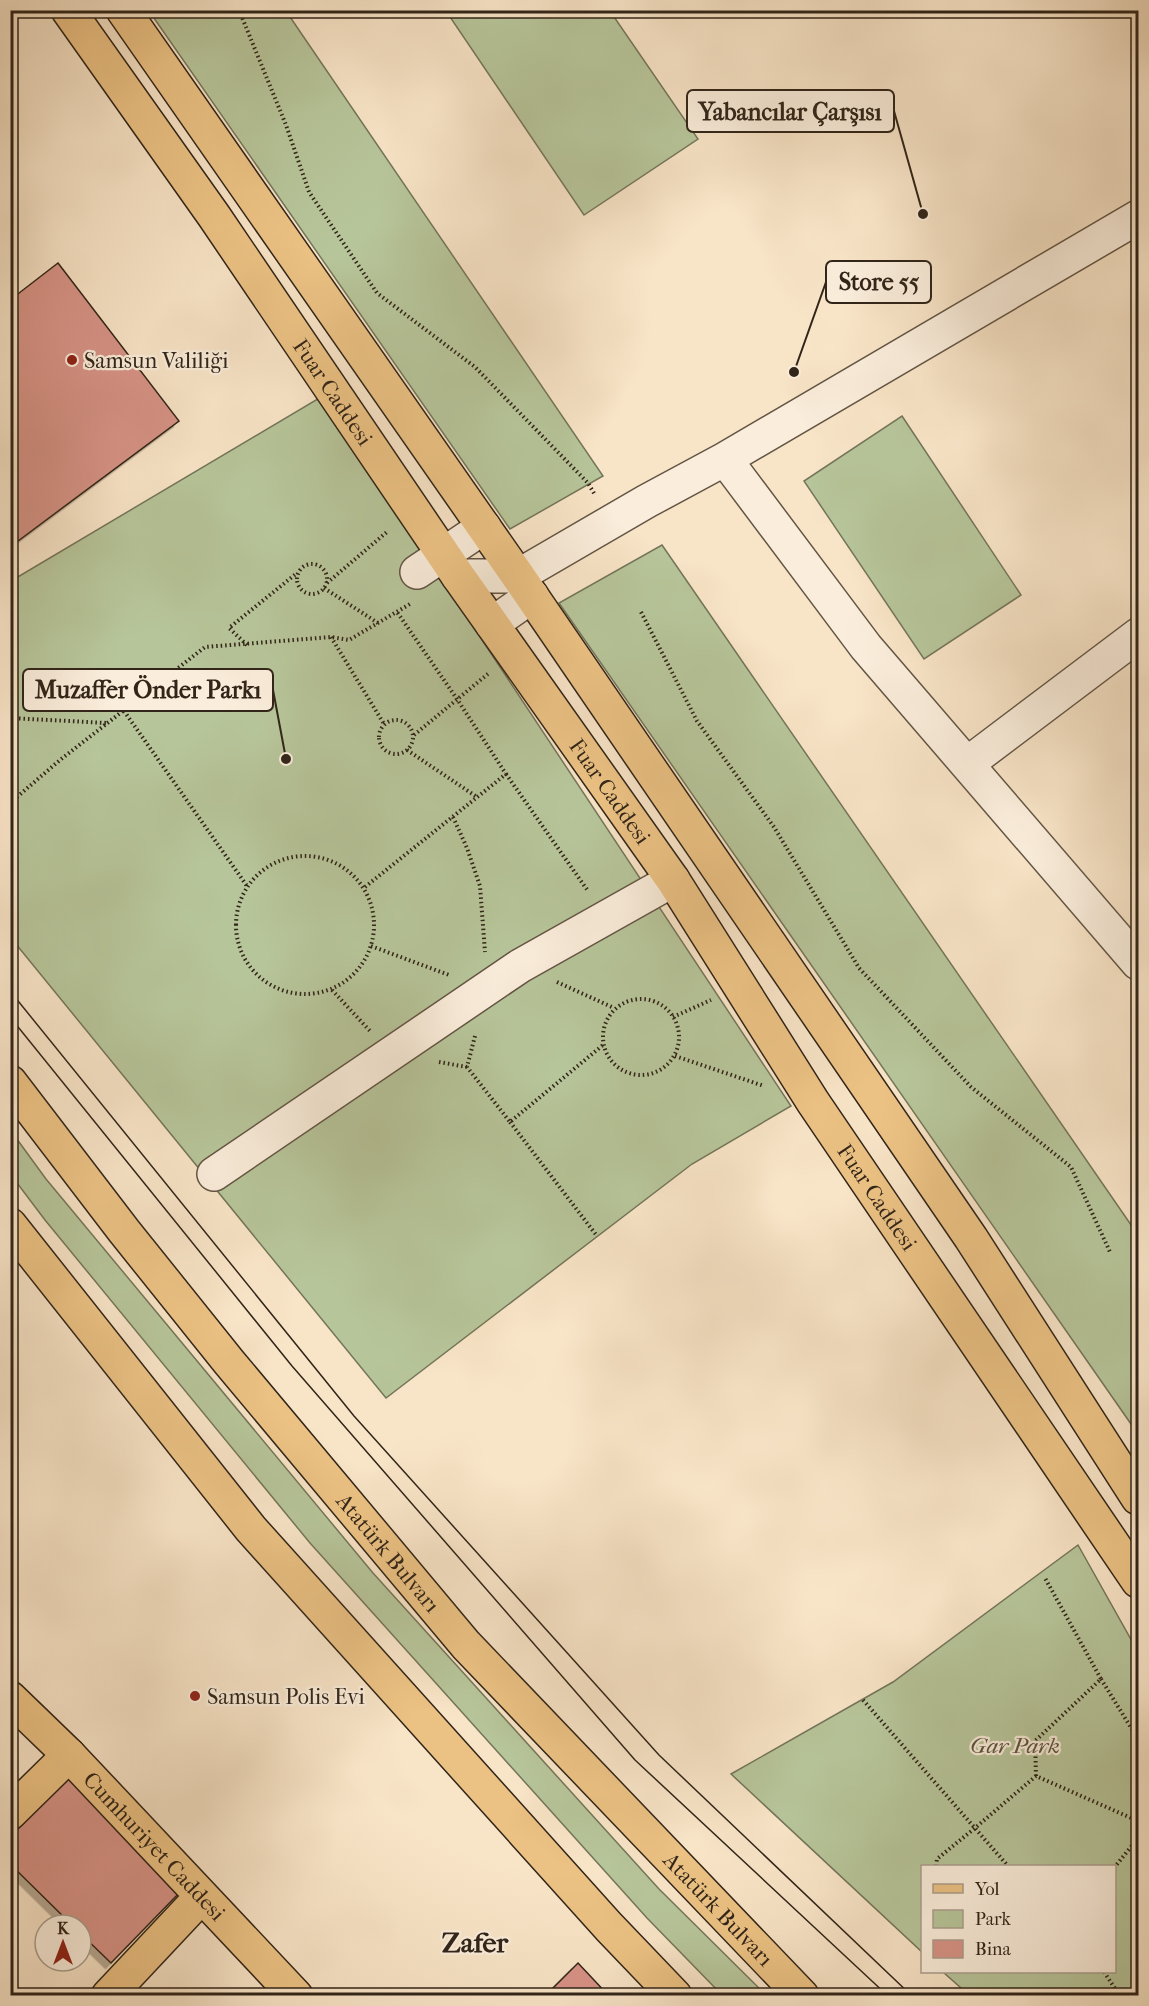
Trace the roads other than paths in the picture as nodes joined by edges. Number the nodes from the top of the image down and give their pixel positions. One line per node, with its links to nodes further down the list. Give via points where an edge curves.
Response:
1 (68, 10): 6 (main road, Fuar Caddesi, via 214,216 412,509)
2 (123, 10): 5 (main road, Fuar Caddesi)
3 (1138, 217): 4 (street)
4 (725, 459): 7 (street, via 612,522); 10 (street, via 866,647)
5 (484, 527): 6 (street); 7 (main road, Fuar Caddesi)
6 (439, 568): 7 (street); 8 (main road, Fuar Caddesi)
7 (525, 586): 8 (street); 16 (main road, Fuar Caddesi, via 971,1238)
8 (492, 624): 11 (main road, Fuar Caddesi)
9 (1138, 635): 10 (street)
10 (967, 764): 12 (street)
11 (672, 880): 14 (street, via 520,966); 17 (main road, Fuar Caddesi, via 813,1102)
12 (1138, 963)
13 (10, 1082): 25 (main road, Atatürk Bulvarı, via 230,1362 466,1645)
14 (214, 1174)
15 (10, 1225): 24 (main road, via 251,1529 609,1928)
16 (1138, 1498)
17 (1138, 1581)
18 (10, 1698): 19 (main road, Cumhuriyet Caddesi)
19 (69, 1755): 20 (main road); 21 (main road, Cumhuriyet Caddesi)
20 (10, 1813)
21 (201, 1897): 22 (main road); 23 (main road, Cumhuriyet Caddesi)
22 (108, 1995)
23 (296, 1995)
24 (675, 1995)
25 (802, 1995)

